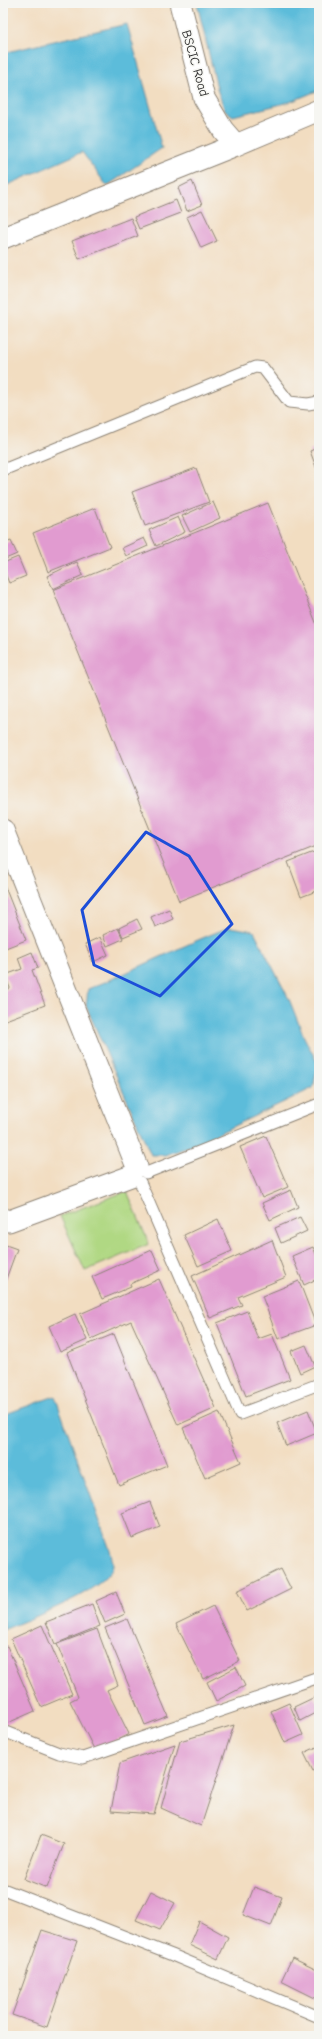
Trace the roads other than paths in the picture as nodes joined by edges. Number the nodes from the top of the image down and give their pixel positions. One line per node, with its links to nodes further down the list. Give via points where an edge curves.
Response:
1 (180, 3): 3 (street, BSCIC Road, via 204,98 223,130)
2 (319, 110): 3 (street)
3 (236, 145): 4 (street)
4 (3, 238)
5 (319, 402): 6 (lane, via 289,402 263,368 255,367)
6 (3, 470)
7 (3, 830): 9 (street)
8 (319, 1104): 9 (lane)
9 (138, 1175): 10 (street, via 9,1221); 11 (lane, via 240,1414)
10 (3, 1219)
11 (319, 1384)
12 (319, 1677): 13 (lane, via 83,1758 59,1753)
13 (3, 1731)
14 (3, 1889): 15 (lane)
15 (319, 2016)

